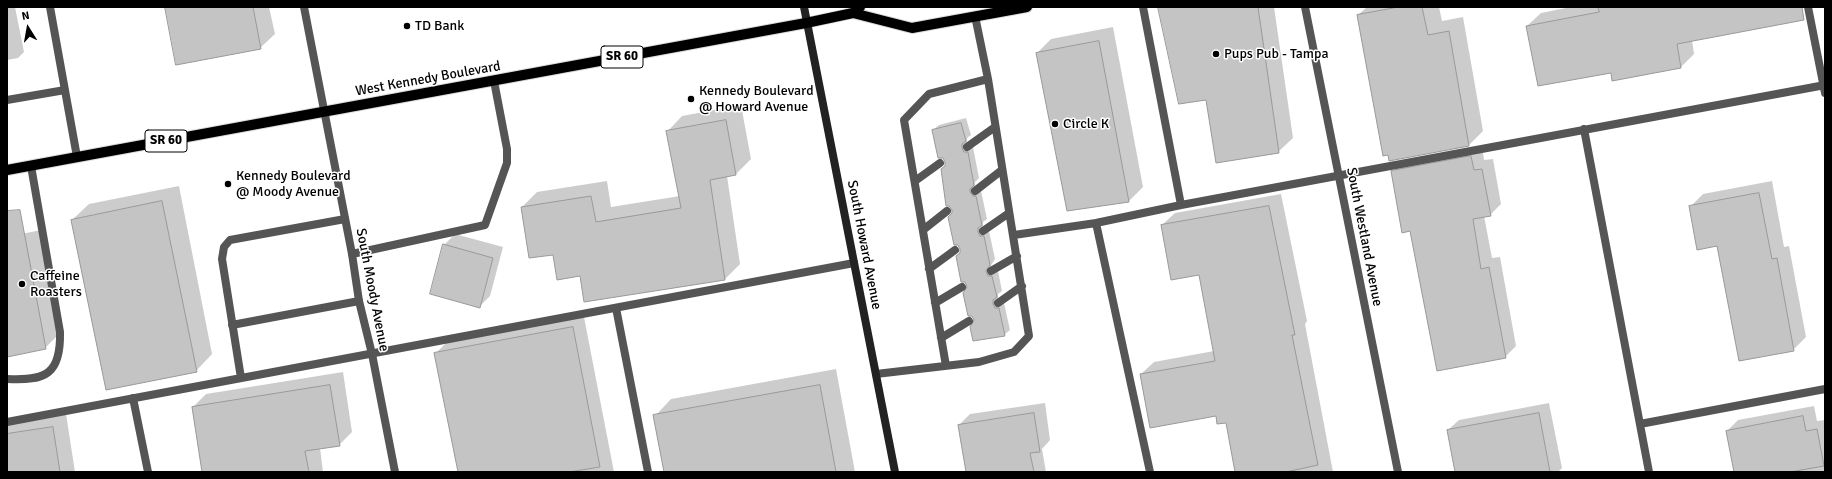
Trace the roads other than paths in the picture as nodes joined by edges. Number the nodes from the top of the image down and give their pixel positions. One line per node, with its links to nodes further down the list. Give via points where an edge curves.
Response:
1 (50, 7): 14 (street)
2 (304, 7): 16 (street, South Moody Avenue)
3 (804, 7): 10 (main road, South Howard Avenue)
4 (1027, 7): 9 (main road, West Kennedy Boulevard / SR 60)
5 (1143, 7): 28 (street)
6 (1305, 7): 25 (street, South Westland Avenue)
7 (1808, 7): 13 (street)
8 (857, 10): 9 (main road, West Kennedy Boulevard / SR 60, via 912,28); 10 (main road, West Kennedy Boulevard / SR 60)
9 (976, 16): 11 (street)
10 (806, 23): 12 (main road, West Kennedy Boulevard / SR 60); 39 (main road, South Howard Avenue)
11 (988, 79): 17 (street); 26 (street, via 929,94 904,120)
12 (494, 81): 16 (main road, West Kennedy Boulevard / SR 60); 37 (street, via 507,149 507,163 485,225)
13 (1824, 88): 18 (street)
14 (65, 90): 15 (street); 20 (street)
15 (7, 100)
16 (325, 112): 20 (main road, West Kennedy Boulevard / SR 60); 31 (street, South Moody Avenue)
17 (995, 127): 19 (street); 24 (street)
18 (1584, 129): 25 (street); 59 (street)
19 (967, 147)
20 (77, 157): 22 (main road, West Kennedy Boulevard / SR 60)
21 (940, 163): 26 (street)
22 (31, 166): 23 (main road, West Kennedy Boulevard / SR 60); 54 (street, via 60,332 60,347 54,367 42,377 26,380)
23 (7, 170)
24 (1002, 170): 27 (street); 30 (street)
25 (1338, 175): 28 (street); 65 (street, South Westland Avenue)
26 (915, 181): 33 (street)
27 (975, 191)
28 (1181, 205): 32 (street)
29 (947, 211): 33 (street)
30 (1009, 213): 34 (street); 35 (street)
31 (345, 219): 37 (street, South Moody Avenue); 49 (street, via 230,240 224,246 222,259)
32 (1096, 223): 35 (street); 64 (street)
33 (923, 230): 40 (street)
34 (983, 231)
35 (1014, 235): 38 (street)
36 (955, 250): 40 (street)
37 (352, 254): 44 (street, South Moody Avenue)
38 (1017, 256): 41 (street); 42 (street)
39 (854, 264): 47 (street); 53 (main road, South Howard Avenue)
40 (929, 269): 45 (street)
41 (991, 271)
42 (1022, 286): 46 (street); 52 (street, via 1029,336 1014,352 979,362)
43 (962, 287): 45 (street)
44 (359, 301): 49 (street); 51 (street, South Moody Avenue)
45 (935, 303): 50 (street)
46 (998, 303)
47 (616, 308): 51 (street); 62 (street)
48 (969, 321): 50 (street)
49 (232, 325): 55 (street)
50 (941, 338): 52 (street)
51 (372, 354): 55 (street); 61 (street, South Moody Avenue)
52 (946, 366): 53 (street)
53 (876, 374): 63 (main road, South Howard Avenue)
54 (7, 378)
55 (241, 378): 57 (street)
56 (1825, 389): 59 (street)
57 (133, 398): 58 (street); 60 (street)
58 (7, 422)
59 (1640, 424): 66 (street)
60 (148, 472)
61 (394, 472)
62 (648, 472)
63 (896, 472)
64 (1150, 472)
65 (1398, 472)
66 (1649, 472)

